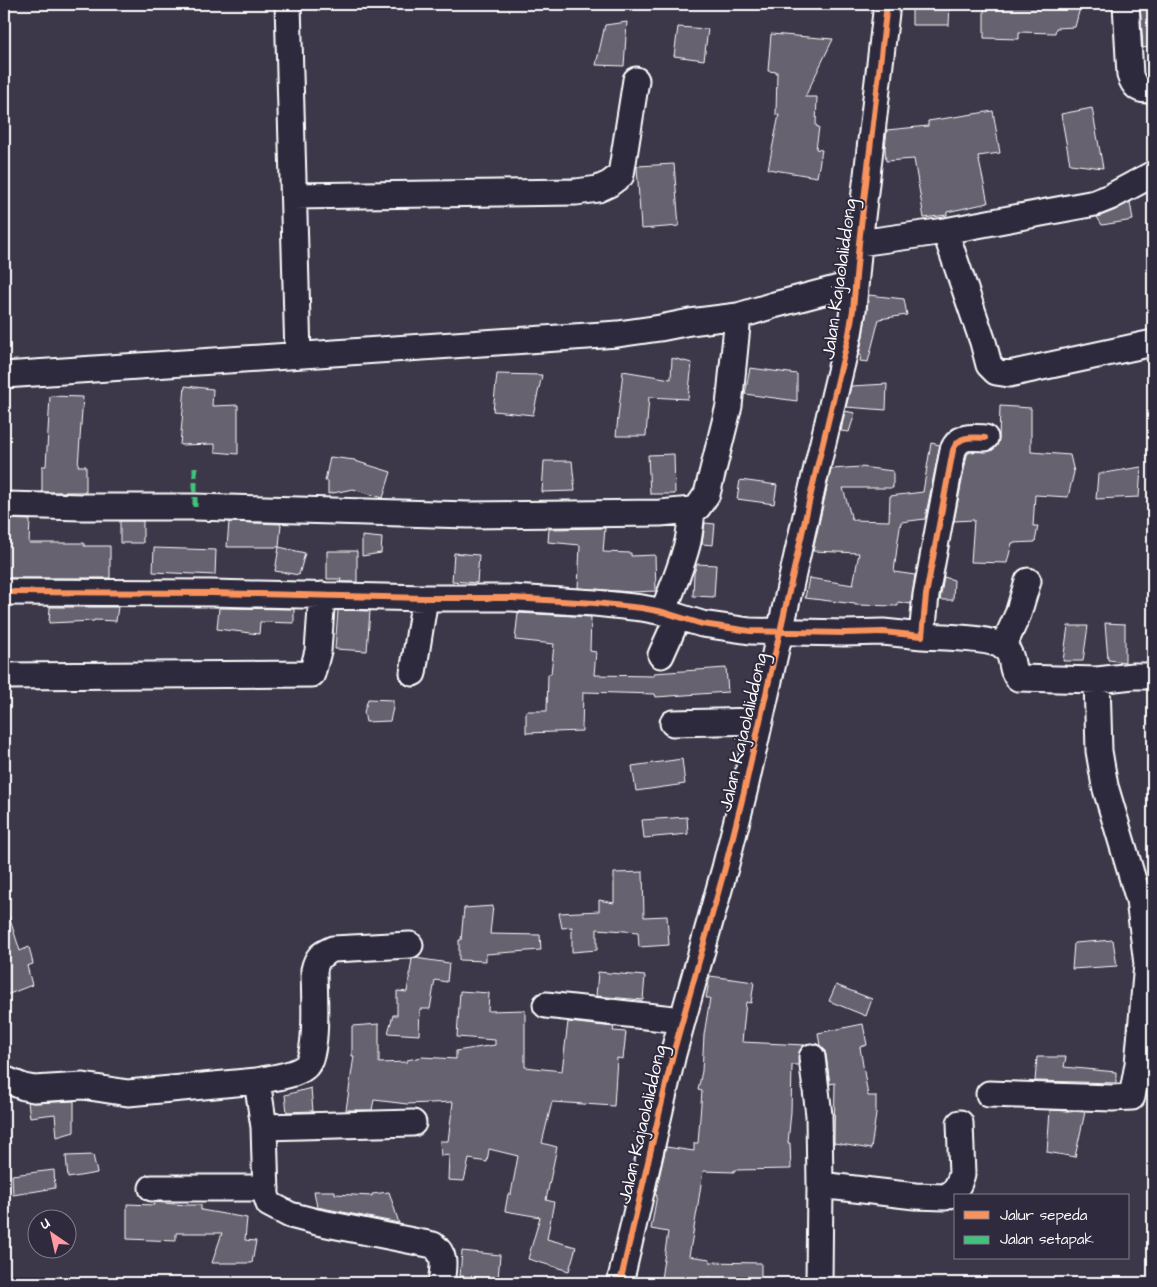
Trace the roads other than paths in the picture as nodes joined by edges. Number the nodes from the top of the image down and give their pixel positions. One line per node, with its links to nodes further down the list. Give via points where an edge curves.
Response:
1 (288, 4): 7 (street)
2 (887, 4): 9 (street, Jalan Kajaolaliddong)
3 (1126, 4): 5 (street, via 1130,75 1136,87)
4 (636, 80): 7 (street, via 621,175 598,189)
5 (1153, 89)
6 (1153, 174): 8 (street, via 1095,203)
7 (294, 196): 13 (street)
8 (945, 231): 9 (street); 12 (street, via 989,365 996,372 1009,374)
9 (859, 243): 10 (street, Jalan Kajaolaliddong)
10 (854, 284): 11 (street); 23 (street, Jalan Kajaolaliddong, via 849,334)
11 (738, 316): 13 (street, via 618,334); 17 (street, via 727,415 707,494)
12 (1153, 343)
13 (298, 355): 14 (street)
14 (4, 374)
15 (985, 438): 24 (street, via 962,438 953,450 926,595)
16 (7, 505): 17 (street, via 468,515)
17 (692, 510): 22 (street)
18 (1028, 581): 25 (street)
19 (4, 592): 20 (street)
20 (322, 595): 21 (street); 28 (street, via 318,651 312,674)
21 (426, 598): 22 (street, via 512,598 595,603); 27 (street)
22 (671, 615): 23 (street, via 728,629); 26 (street)
23 (780, 632): 24 (street, via 883,632); 31 (street, Jalan Kajaolaliddong)
24 (922, 636): 25 (street, via 971,639)
25 (1003, 647): 30 (street, via 1008,651 1018,678)
26 (661, 655)
27 (414, 673)
28 (4, 676)
29 (1153, 676): 30 (street)
30 (1097, 680): 34 (street, via 1099,751 1105,786 1139,900)
31 (760, 721): 32 (street); 36 (street, Jalan Kajaolaliddong, via 725,868)
32 (673, 723)
33 (410, 945): 39 (street, via 333,949 320,956 314,970 311,1060 306,1067 294,1073)
34 (1150, 963): 40 (street, via 1132,1097)
35 (546, 1005): 36 (street)
36 (682, 1020): 48 (street, Jalan Kajaolaliddong)
37 (812, 1057): 44 (street, via 819,1115)
38 (4, 1079): 39 (street, via 34,1089 83,1086 128,1092)
39 (258, 1081): 43 (street)
40 (989, 1094)
41 (413, 1123): 43 (street)
42 (960, 1123): 44 (street, via 962,1174 949,1195 915,1196)
43 (264, 1127): 46 (street)
44 (820, 1185): 49 (street)
45 (152, 1188): 46 (street)
46 (266, 1188): 47 (street, via 269,1204 290,1215 433,1244 443,1256)
47 (441, 1283)
48 (620, 1283)
49 (819, 1283)

